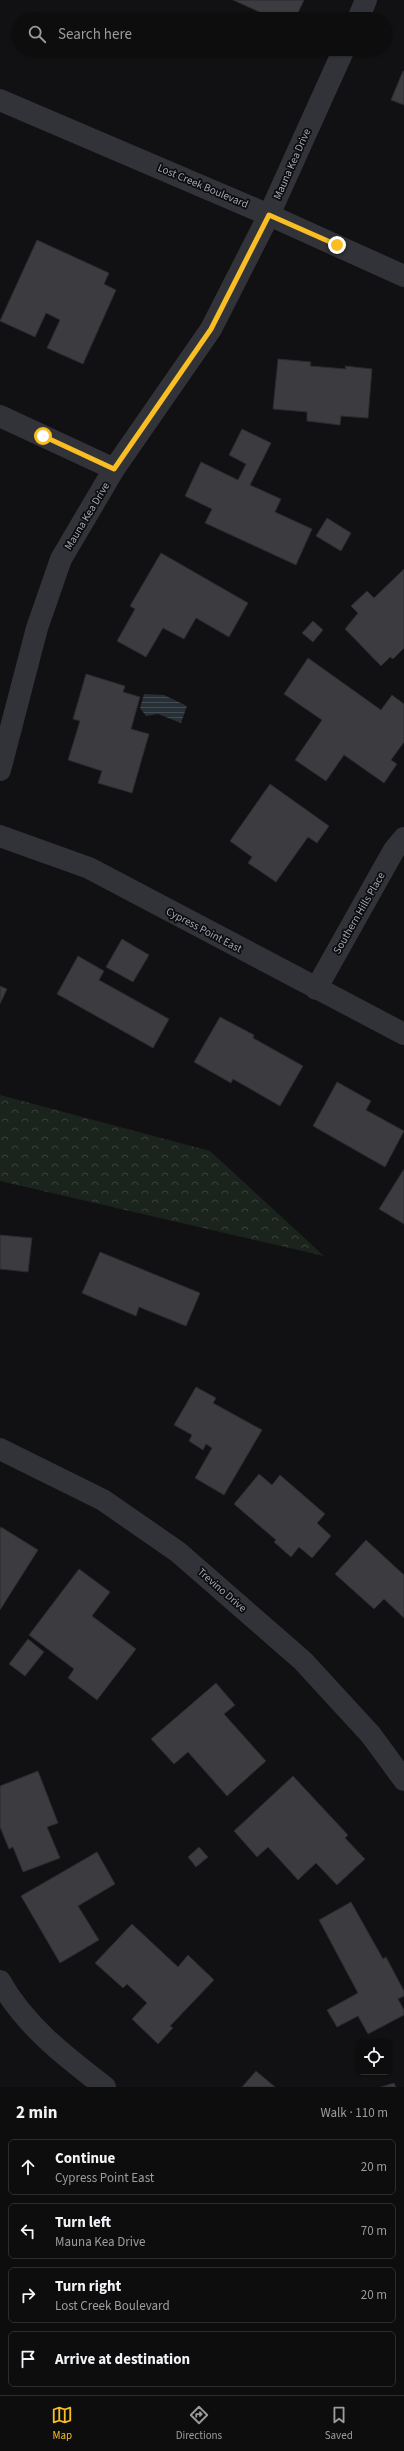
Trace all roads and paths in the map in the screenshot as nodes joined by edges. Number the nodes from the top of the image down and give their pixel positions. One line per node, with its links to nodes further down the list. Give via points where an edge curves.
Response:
1 (366, 0): 2 (street)
2 (361, 12)
3 (341, 56): 5 (street, Mauna Kea Drive)
4 (0, 100): 5 (street, Lost Creek Boulevard)
5 (269, 215): 6 (street, Lost Creek Boulevard); 8 (street, Mauna Kea Drive, via 211,329)
6 (404, 276)
7 (0, 416): 8 (street)
8 (114, 469): 9 (street, Mauna Kea Drive, via 61,559 38,628)
9 (0, 770)
10 (0, 836): 12 (street, Cypress Point East, via 89,868)
11 (404, 838): 12 (street, Southern Hills Place, via 394,850)
12 (316, 989): 13 (street, Cypress Point East)
13 (404, 1034)
14 (0, 1449): 15 (street, Trevino Drive, via 103,1500 178,1552 303,1661 371,1735)
15 (404, 1780)
16 (0, 1981): 17 (street, via 7,1994 54,2048)
17 (105, 2087)

